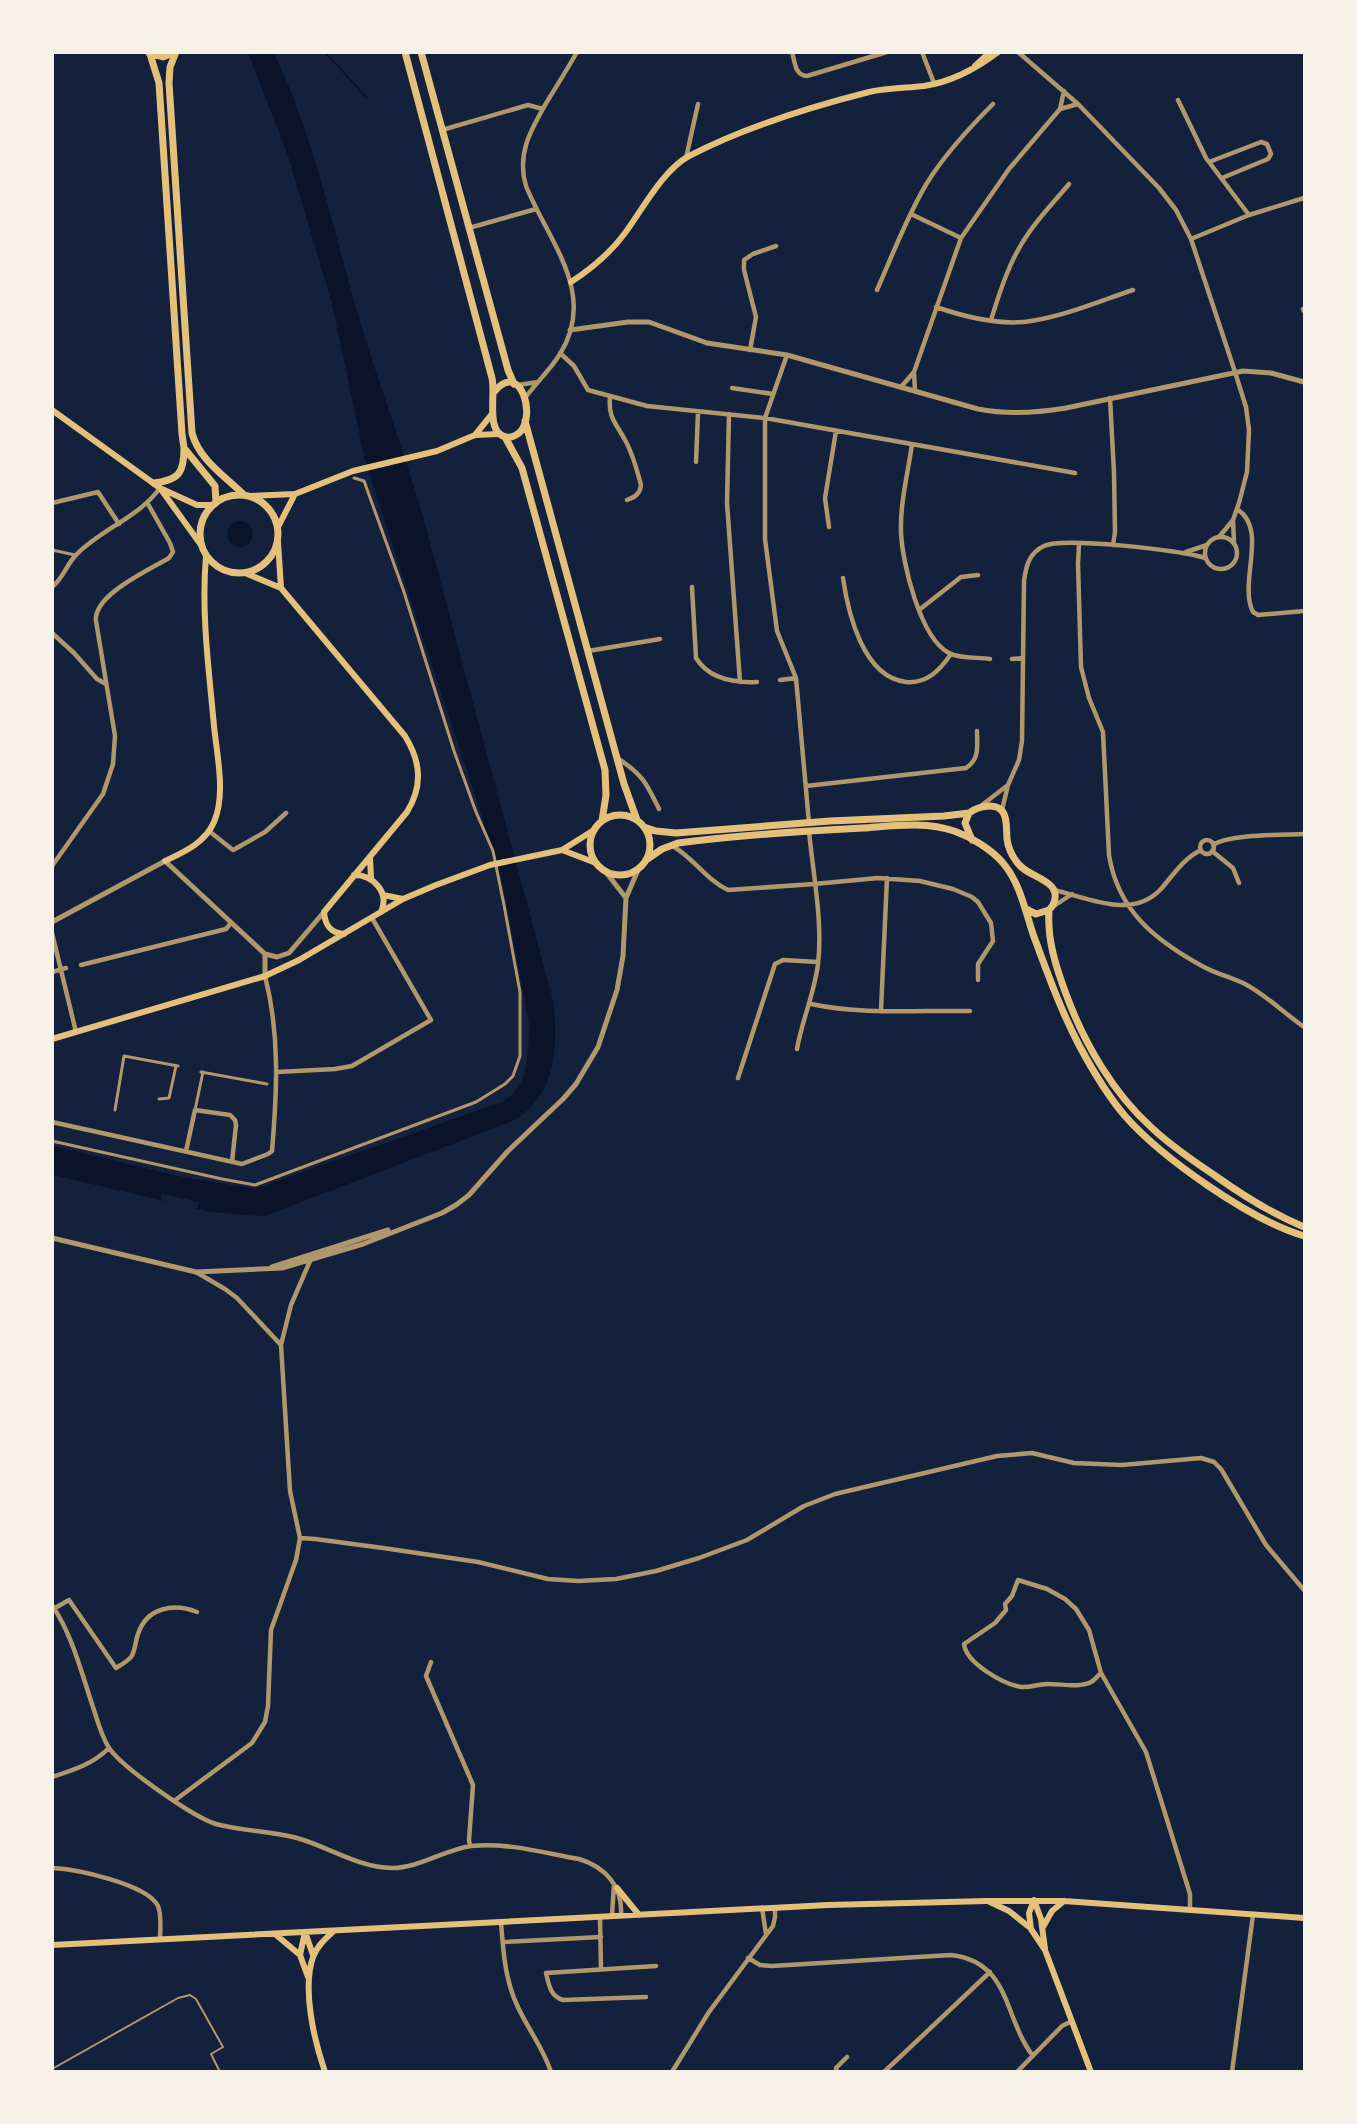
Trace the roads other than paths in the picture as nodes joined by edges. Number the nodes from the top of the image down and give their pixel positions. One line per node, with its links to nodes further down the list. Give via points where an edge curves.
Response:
1 (176, 52): 10 (main road, via 164,57); 72 (main road, via 169,83 192,433 204,456)
2 (405, 52): 51 (main road)
3 (577, 52): 19 (street)
4 (792, 52): 5 (street, via 798,73 807,76)
5 (887, 52)
6 (922, 52): 13 (street)
7 (990, 52): 12 (main road)
8 (998, 52): 12 (main road)
9 (1018, 52): 14 (street)
10 (149, 53): 66 (main road, via 159,83)
11 (424, 53): 21 (main road)
12 (975, 66): 13 (main road)
13 (934, 83): 22 (main road, via 871,92 822,106 766,124)
14 (1064, 91): 18 (street); 20 (street)
15 (1178, 100): 23 (street)
16 (698, 104): 22 (street)
17 (993, 104): 28 (street, via 943,159)
18 (1078, 104): 20 (street); 32 (street, via 1159,188)
19 (543, 109): 21 (street, via 528,105); 27 (street, via 530,130 522,158 523,177)
20 (1060, 109): 31 (street, via 1009,170)
21 (442, 130): 30 (main road)
22 (686, 158): 34 (main road, via 644,203 612,248)
23 (1209, 162): 24 (street); 24 (street, via 1261,142 1267,144 1271,154 1268,159)
24 (1222, 178): 29 (street)
25 (1070, 184): 38 (street, via 1018,250)
26 (1305, 198): 29 (street)
27 (536, 209): 30 (street); 34 (street, via 566,264)
28 (911, 214): 31 (street); 35 (street)
29 (1249, 215): 32 (street)
30 (469, 228): 47 (main road, via 508,370)
31 (961, 238): 37 (street)
32 (1191, 238): 44 (street)
33 (776, 246): 40 (street, via 744,260 756,317)
34 (571, 282): 39 (street)
35 (878, 290)
36 (1133, 290): 38 (street, via 1045,318)
37 (936, 307): 38 (street); 43 (street)
38 (991, 320)
39 (570, 330): 40 (street, via 644,321 707,343); 41 (street)
40 (750, 350): 42 (street)
41 (560, 353): 45 (street); 53 (street, via 574,366 588,390)
42 (787, 355): 48 (street); 52 (street)
43 (914, 372): 48 (street); 50 (street)
44 (1235, 372): 46 (street, via 1261,371); 55 (street); 77 (street, via 1249,430 1246,472)
45 (537, 382): 47 (street); 54 (street)
46 (1305, 382)
47 (516, 384): 51 (main road, via 502,384); 54 (main road)
48 (900, 387): 50 (street)
49 (732, 388): 52 (street)
50 (915, 391): 55 (street, via 978,408 1015,413 1048,411)
51 (494, 392): 58 (main road)
52 (773, 394): 60 (street)
53 (609, 397): 57 (street); 73 (street, via 611,417 626,441 641,485 637,495)
54 (525, 398): 61 (main road)
55 (1110, 398): 87 (street)
56 (52, 410): 70 (main road)
57 (698, 412): 59 (street); 67 (street)
58 (492, 414): 63 (main road); 64 (main road)
59 (729, 414): 60 (street); 111 (street, via 727,503)
60 (765, 418): 62 (street); 109 (street, via 765,539 777,631)
61 (525, 420): 64 (main road, via 517,434); 104 (main road)
62 (836, 431): 65 (street); 81 (street, via 825,498)
63 (475, 435): 64 (main road); 71 (main road, via 447,448 357,470)
64 (502, 436): 124 (main road, via 522,468 600,750 606,786)
65 (912, 444): 68 (street); 100 (street, via 901,531 906,567)
66 (184, 448): 70 (main road, via 183,466 177,476); 76 (main road, via 213,482)
67 (696, 462)
68 (1075, 473)
69 (354, 478): 183 (street, via 364,482 403,589 454,751 493,851 520,992 520,1056 513,1076 476,1102 255,1185)
70 (157, 485): 75 (street); 76 (main road, via 197,505); 86 (main road)
71 (295, 494): 72 (main road); 80 (main road)
72 (246, 496): 76 (main road, via 230,496); 80 (main road, via 264,504)
73 (627, 500)
74 (52, 503): 79 (street, via 98,492)
75 (148, 504): 79 (street); 113 (street, via 173,552 111,594 97,609)
76 (214, 504): 86 (main road, via 201,524)
77 (1237, 509): 78 (street); 101 (street, via 1246,514 1250,525 1253,546 1248,593 1253,612 1258,615)
78 (1233, 520): 82 (street); 84 (street)
79 (119, 524): 91 (street)
80 (278, 527): 83 (main road)
81 (830, 527)
82 (1219, 537): 84 (street); 88 (street)
83 (278, 542): 94 (main road, via 266,563); 99 (main road)
84 (1234, 542): 93 (street, via 1237,556 1228,568 1213,567)
85 (1079, 544): 87 (street); 106 (street, via 1046,545 1029,560 1024,581); 172 (street, via 1081,667 1103,732 1112,872 1129,909 1155,935 1203,967 1258,992)
86 (201, 545): 92 (main road)
87 (1113, 545): 90 (street)
88 (1207, 545): 90 (street); 93 (street)
89 (52, 550): 91 (street)
90 (1184, 552): 93 (street)
91 (75, 555): 98 (street)
92 (206, 556): 94 (main road, via 224,570); 128 (main road, via 204,608 219,797)
93 (1205, 558)
94 (245, 573): 99 (main road)
95 (978, 575): 100 (street, via 961,578)
96 (843, 578): 105 (street, via 847,604 861,642 878,668 889,676 899,681 921,681 943,667)
97 (692, 586): 111 (street, via 696,658 711,673)
98 (52, 587)
99 (281, 588): 136 (main road, via 405,736 418,764 413,802)
100 (919, 610): 105 (street, via 936,642)
101 (1305, 611)
102 (52, 633): 113 (street)
103 (660, 639): 104 (street)
104 (588, 651): 115 (main road)
105 (951, 654): 107 (street)
106 (1023, 658): 108 (street); 116 (street, via 1022,741)
107 (990, 659)
108 (1012, 659)
109 (796, 678): 110 (street); 117 (street)
110 (780, 680)
111 (740, 682): 112 (street)
112 (757, 682)
113 (106, 684): 140 (street, via 115,736 110,776 103,794)
114 (977, 731): 117 (street, via 977,755 966,768)
115 (617, 758): 119 (street, via 644,779); 123 (main road)
116 (1008, 785): 118 (street); 120 (street)
117 (806, 786): 125 (street)
118 (980, 807): 120 (main road, via 995,806); 122 (main road)
119 (659, 809)
120 (1002, 810): 148 (main road, via 1008,847 1016,860)
121 (286, 813): 128 (street, via 258,836 232,850)
122 (969, 813): 125 (main road); 131 (main road, via 965,824)
123 (637, 820): 124 (main road, via 618,815); 126 (main road)
124 (602, 821): 127 (main road)
125 (809, 823): 126 (main road, via 676,833)
126 (644, 827): 137 (main road, via 650,843)
127 (594, 830): 134 (main road); 139 (main road, via 590,847)
128 (209, 831): 138 (main road, via 193,846)
129 (809, 831): 131 (main road, via 912,826 951,830); 132 (main road); 147 (street)
130 (1305, 834): 133 (street, via 1220,840)
131 (972, 840): 154 (main road, via 1002,862)
132 (671, 845): 137 (main road); 147 (street, via 698,864 714,883 728,890)
133 (1213, 848): 135 (street, via 1207,853); 135 (street, via 1209,840 1201,844); 146 (street, via 1233,868)
134 (562, 850): 139 (main road); 152 (main road, via 490,865)
135 (1201, 850): 149 (street, via 1182,863 1153,896 1136,904 1114,905)
136 (370, 857): 143 (main road); 144 (main road)
137 (646, 860): 141 (main road)
138 (165, 861): 158 (street); 159 (street)
139 (596, 863): 142 (main road)
140 (52, 866)
141 (638, 870): 142 (main road, via 622,876); 151 (street)
142 (605, 872): 151 (street)
143 (354, 875): 144 (main road); 155 (main road)
144 (371, 878): 150 (main road)
145 (887, 878): 147 (street); 168 (street, via 945,886 978,902 989,917 993,935 977,968); 170 (street)
146 (1239, 884)
147 (814, 885): 163 (street)
148 (1054, 890): 149 (street); 153 (main road)
149 (1072, 894): 153 (street)
150 (383, 895): 152 (main road); 156 (main road)
151 (626, 898): 186 (street, via 623,956 614,1005 598,1047 576,1084 463,1200)
152 (403, 899): 156 (main road)
153 (1052, 908): 154 (main road, via 1036,914); 187 (main road, via 1052,950 1071,1008 1097,1057 1130,1105 1200,1166 1269,1211)
154 (1026, 909): 188 (main road, via 1067,1020 1091,1067 1124,1115 1176,1162 1209,1185 1284,1229)
155 (324, 912): 161 (main road, via 329,928); 162 (street, via 289,953 277,957)
156 (380, 914): 157 (main road)
157 (372, 918): 161 (main road); 176 (street, via 431,1020 352,1066)
158 (52, 922)
159 (231, 923): 162 (street); 164 (street, via 226,929)
160 (52, 933): 165 (street)
161 (344, 934): 167 (main road)
162 (265, 954): 167 (street)
163 (818, 962): 169 (street); 177 (street, via 783,960 775,964)
164 (81, 964)
165 (64, 969): 166 (street); 173 (street)
166 (52, 972)
167 (265, 976): 173 (main road); 176 (street, via 274,1022)
168 (978, 980)
169 (811, 1004): 170 (street); 175 (street)
170 (881, 1010): 171 (street)
171 (970, 1011)
172 (1305, 1027)
173 (76, 1032): 174 (main road)
174 (52, 1039)
175 (797, 1049)
176 (277, 1072): 185 (street, via 272,1151 242,1164)
177 (738, 1078)
178 (267, 1084): 181 (street, via 202,1072)
179 (159, 1099): 180 (street, via 169,1098 177,1066 124,1056)
180 (115, 1110)
181 (195, 1110): 184 (street); 185 (street, via 233,1117 236,1125)
182 (52, 1122): 184 (street)
183 (52, 1141)
184 (186, 1151): 185 (street)
185 (232, 1162)
186 (410, 1224): 190 (street); 191 (street)
187 (1305, 1227)
188 (1305, 1236)
189 (52, 1238): 193 (street)
190 (312, 1253): 191 (street); 192 (street)
191 (310, 1261): 192 (street); 194 (street, via 291,1305)
192 (267, 1269): 193 (street)
193 (196, 1272): 194 (street, via 237,1298)
194 (282, 1345): 195 (street, via 290,1491)
195 (300, 1538): 196 (street, via 478,1562 548,1579 616,1579 656,1571 747,1540 804,1506 835,1494 997,1456 1032,1454 1122,1465 1201,1458 1221,1469 1266,1545); 203 (street, via 271,1630 268,1706 262,1730 243,1750)
196 (1305, 1590)
197 (53, 1608): 198 (street, via 69,1600 116,1668 132,1656 140,1628 154,1613 173,1607); 201 (street, via 68,1634)
198 (197, 1612)
199 (431, 1662): 204 (street, via 426,1676 473,1785)
200 (1101, 1673): 200 (street, via 1089,1630 1076,1609 1053,1592 1018,1580 1000,1618 964,1644 965,1650 989,1673 1020,1687 1083,1684); 212 (street, via 1146,1752 1190,1894)
201 (109, 1748): 202 (street, via 95,1760); 203 (street)
202 (52, 1777)
203 (174, 1801): 204 (street, via 219,1824 299,1839 377,1867 396,1868)
204 (470, 1846): 206 (street, via 506,1847 579,1859 595,1866)
205 (52, 1868): 227 (street, via 102,1876 149,1896 159,1911)
206 (616, 1886): 213 (main road); 215 (street); 216 (street)
207 (1034, 1900): 208 (main road); 209 (main road); 220 (main road); 221 (main road, via 1029,1913)
208 (987, 1901): 211 (main road); 221 (main road, via 1009,1911)
209 (1064, 1901): 212 (main road); 220 (main road, via 1052,1911)
210 (762, 1908): 211 (main road); 213 (main road); 225 (street)
211 (775, 1908): 225 (street, via 775,1922)
212 (1190, 1910): 214 (main road)
213 (639, 1915): 216 (main road)
214 (1253, 1915): 218 (main road); 251 (street)
215 (612, 1916): 216 (main road); 217 (main road)
216 (621, 1916)
217 (600, 1917): 219 (main road); 226 (street)
218 (1305, 1918)
219 (501, 1922): 222 (main road); 228 (street)
220 (1043, 1928): 230 (main road)
221 (1031, 1929): 230 (main road)
222 (334, 1931): 223 (main road); 232 (main road)
223 (305, 1932): 224 (main road); 231 (main road); 232 (main road)
224 (275, 1934): 227 (main road); 231 (main road)
225 (766, 1934): 233 (street)
226 (601, 1937): 228 (street); 235 (street)
227 (160, 1940): 229 (main road)
228 (502, 1942): 245 (street, via 514,1998)
229 (52, 1945)
230 (1045, 1950): 239 (main road)
231 (300, 1955): 237 (main road)
232 (314, 1956): 237 (main road)
233 (748, 1958): 236 (street, via 772,1966 951,1955 968,1957); 246 (street)
234 (656, 1966): 235 (street)
235 (602, 1970): 238 (street, via 546,1973 552,1993 563,2000)
236 (990, 1972): 240 (street); 248 (street)
237 (309, 1979): 244 (main road, via 314,2036)
238 (646, 1997)
239 (1073, 2020): 240 (street); 250 (main road)
240 (1033, 2056): 249 (street)
241 (847, 2057): 247 (street, via 836,2068)
242 (52, 2069): 243 (lane, via 178,1998 190,1995 223,2047 211,2054)
243 (220, 2072)
244 (325, 2072)
245 (551, 2072)
246 (672, 2072)
247 (837, 2072)
248 (884, 2072)
249 (1017, 2072)
250 (1091, 2072)
251 (1232, 2072)

